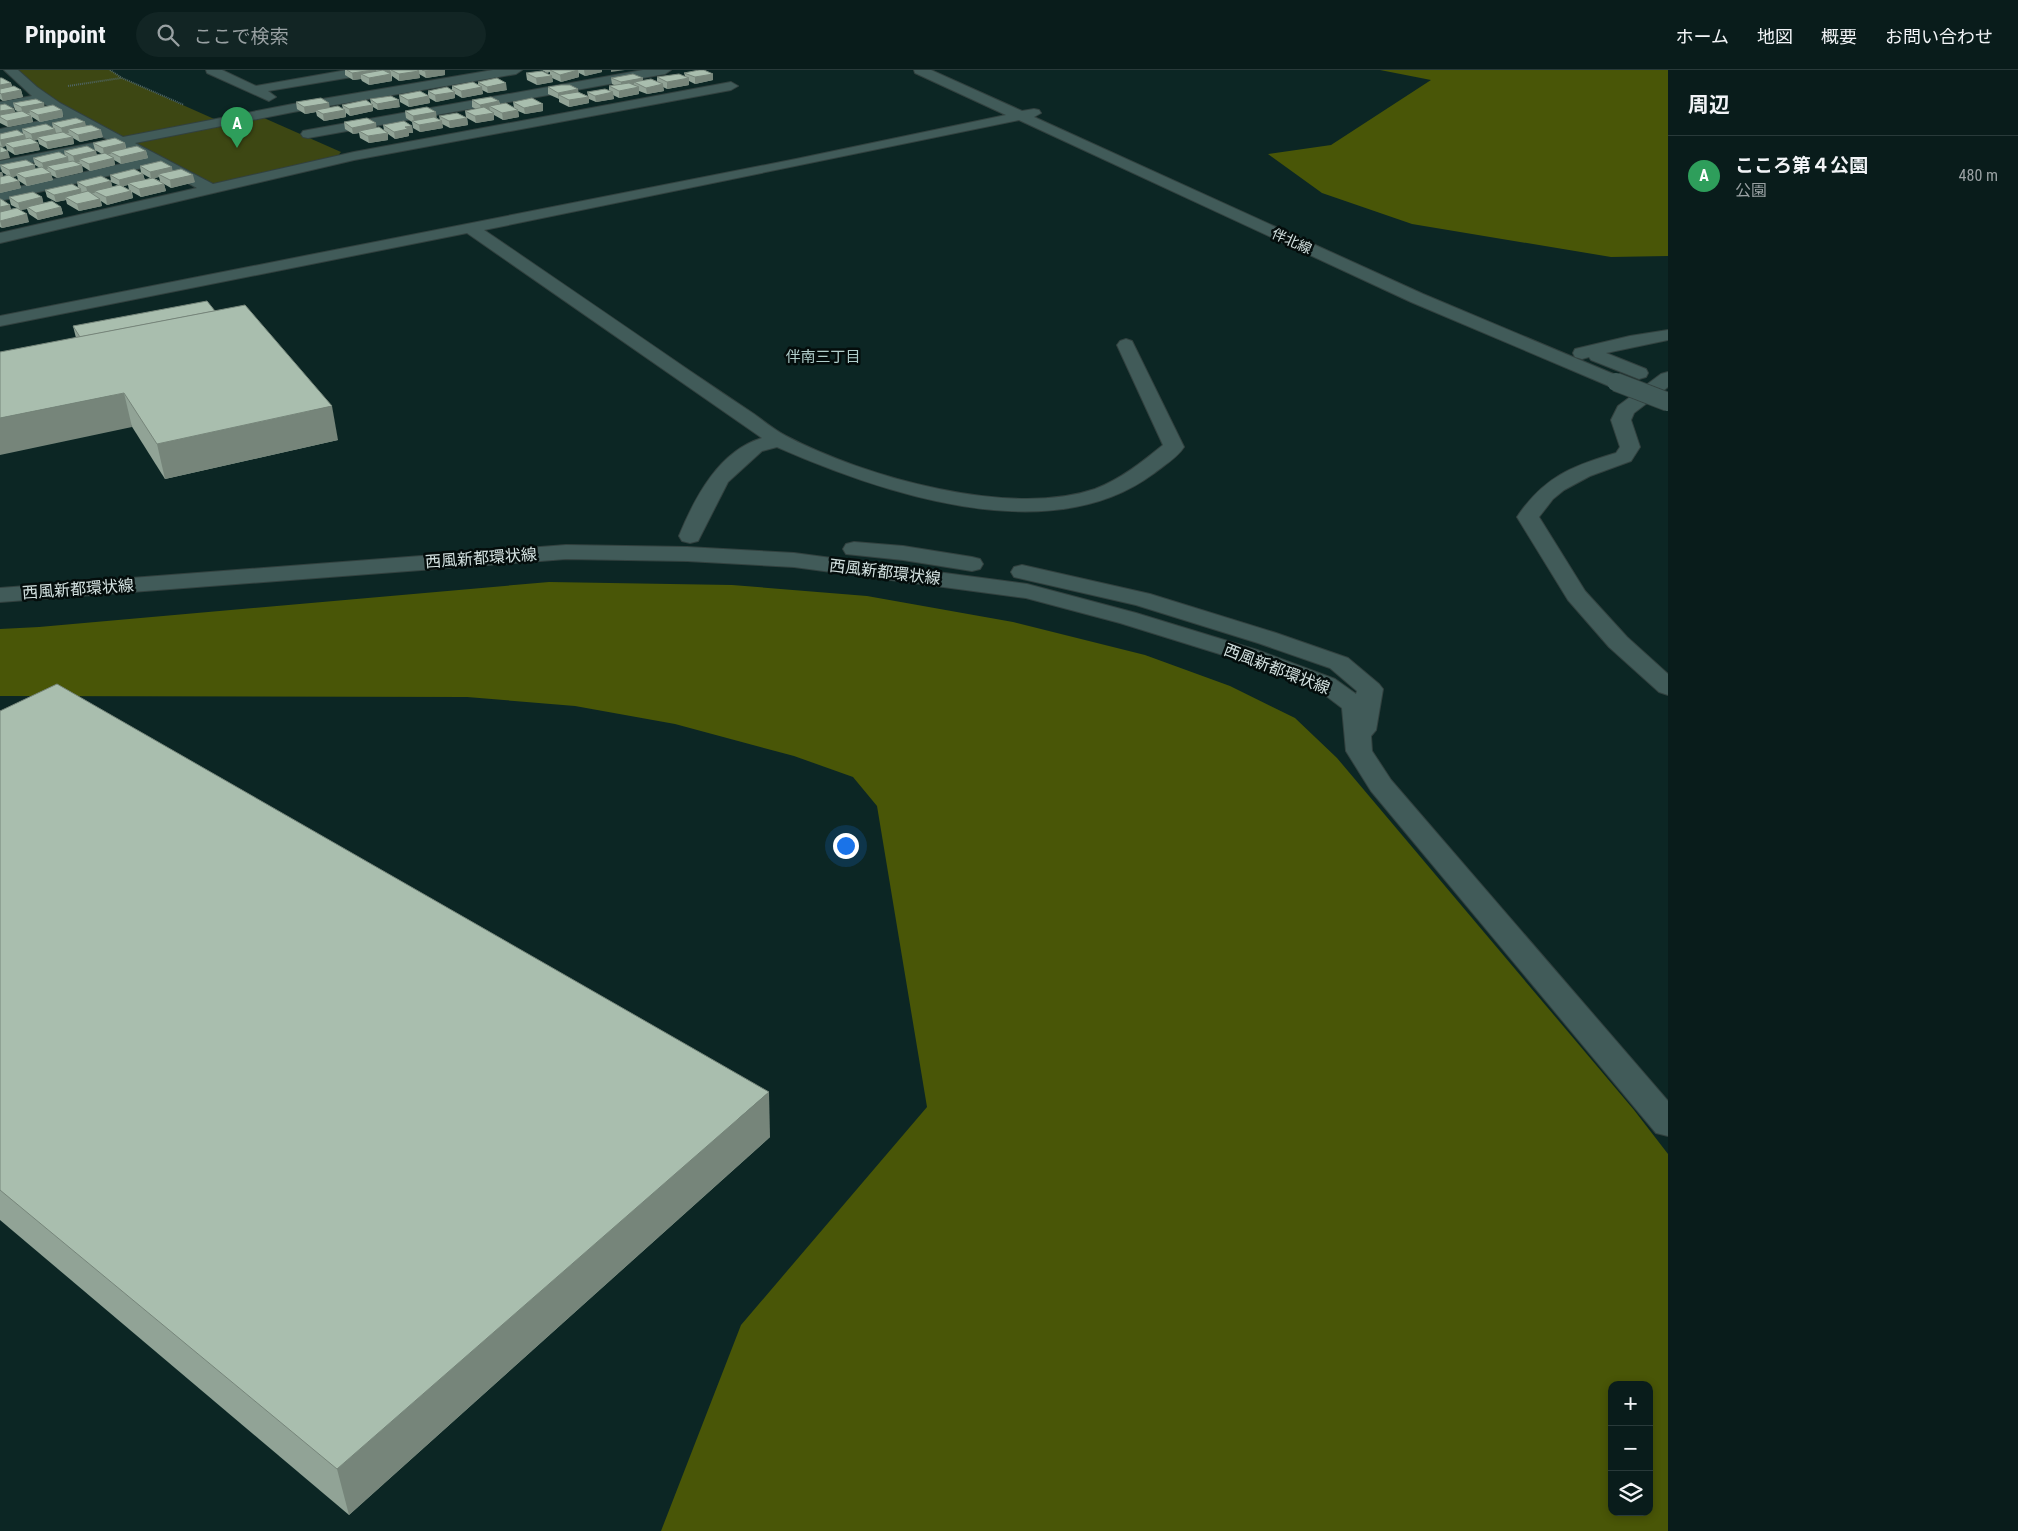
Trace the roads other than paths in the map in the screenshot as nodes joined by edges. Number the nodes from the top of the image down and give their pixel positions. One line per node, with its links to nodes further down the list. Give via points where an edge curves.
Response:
1 (216, 70): 11 (street)
2 (370, 70): 11 (street)
3 (516, 70): 7 (street)
4 (665, 70): 13 (street)
5 (920, 70): 18 (street, 伴北線)
6 (941, 70): 16 (street, 伴北線)
7 (481, 73): 13 (street); 15 (street)
8 (14, 74): 10 (street); 12 (street)
9 (716, 78): 20 (street, via 731,86)
10 (0, 81)
11 (253, 90): 15 (street)
12 (39, 94): 14 (street); 19 (street)
13 (520, 96): 20 (street); 24 (street, via 303,132)
14 (0, 106)
15 (293, 108): 17 (street)
16 (1034, 113): 18 (street); 31 (street, 伴北線)
17 (264, 114): 21 (street); 23 (street)
18 (1017, 116): 29 (street); 35 (street, 伴北線, via 1416,298)
19 (76, 118): 22 (street); 23 (street)
20 (561, 118): 24 (street)
21 (281, 122)
22 (0, 133)
23 (119, 141): 25 (street); 26 (street)
24 (354, 156): 27 (street)
25 (157, 160): 27 (street); 28 (street)
26 (0, 165)
27 (211, 189): 30 (street)
28 (0, 196)
29 (469, 227): 32 (street); 40 (street)
30 (0, 238)
31 (1368, 258)
32 (0, 321)
33 (1668, 335): 36 (street)
34 (1126, 345): 40 (street, via 1174,446 1138,476 1108,492 1027,505 969,502 899,487 835,466)
35 (1565, 352): 36 (street); 39 (street, 伴北線, bridge, via 1616,382)
36 (1588, 352): 38 (street)
37 (1668, 378): 44 (street, via 1624,410 1621,420 1630,447 1624,457 1592,467 1552,487 1535,503 1528,517 1576,596 1618,642)
38 (1668, 384)
39 (1668, 402)
40 (778, 440): 41 (street, via 755,448 719,479)
41 (690, 536): 42 (street, 西風新都環状線, via 567,533); 45 (street, 西風新都環状線, via 903,553 1040,575 1142,599 1267,638 1339,663 1370,689)
42 (0, 579)
43 (0, 595): 45 (street, 西風新都環状線, via 566,552 794,560 1027,591 1248,655 1326,684 1355,705)
44 (1668, 687)
45 (1359, 751): 46 (street, via 1381,785)
46 (1668, 1124)

